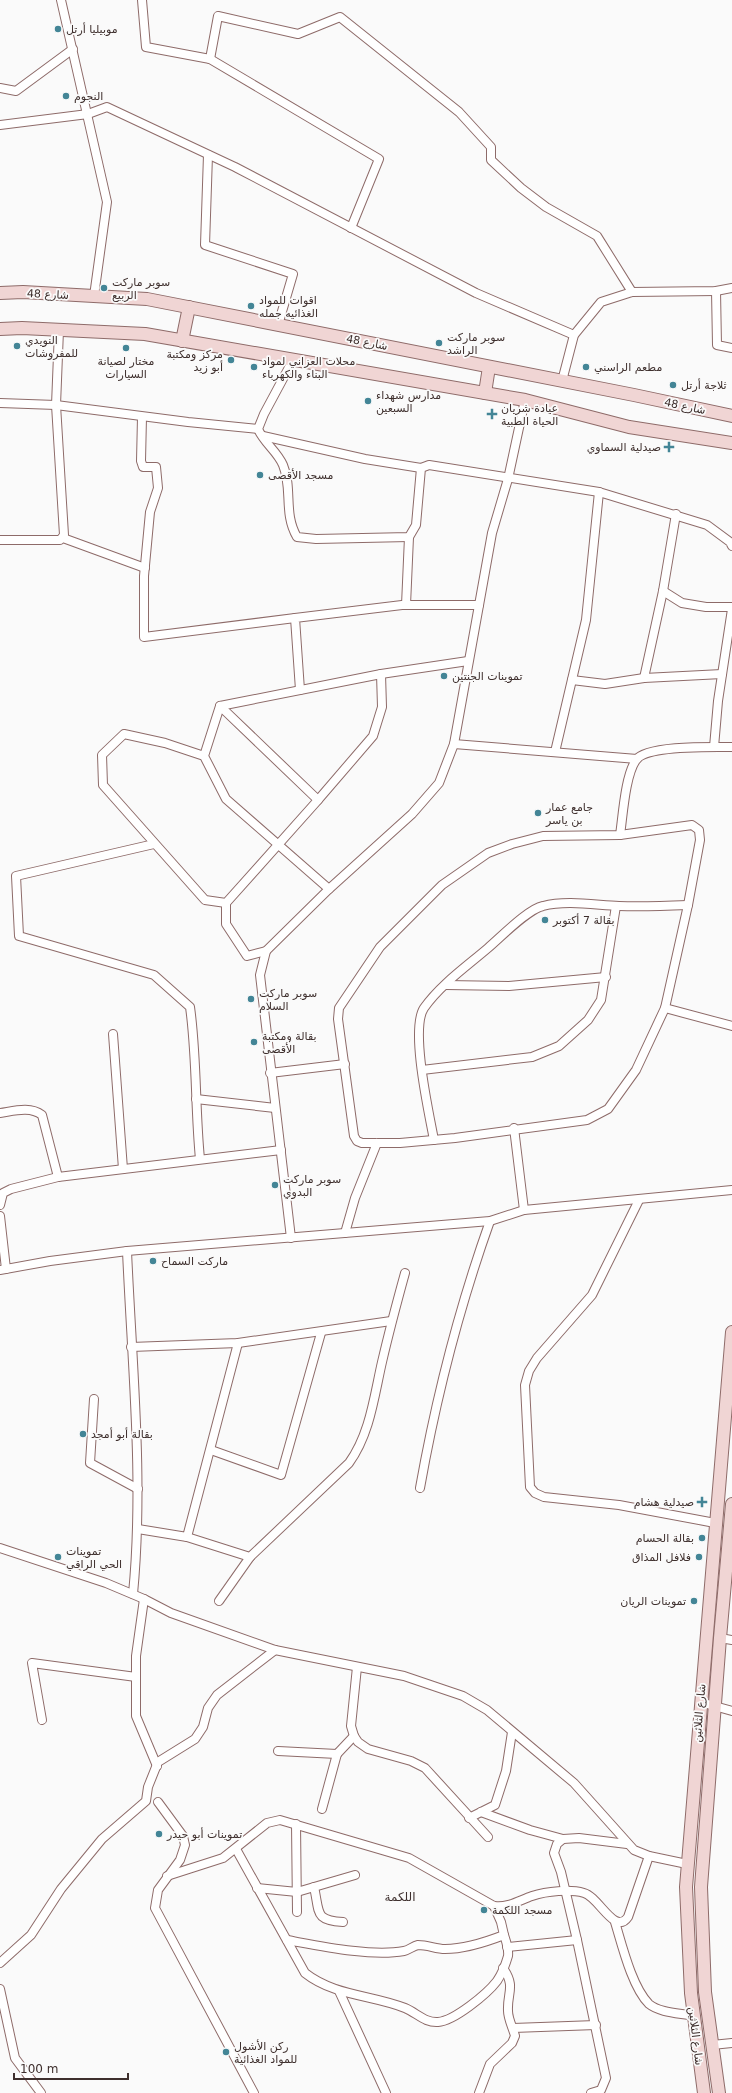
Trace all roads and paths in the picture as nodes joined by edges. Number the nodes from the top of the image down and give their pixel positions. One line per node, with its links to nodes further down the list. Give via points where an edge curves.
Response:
1 (61, 0): 3 (street)
2 (142, 0): 4 (street, via 146,47)
3 (73, 49): 5 (street, via 16,91); 6 (street)
4 (210, 59): 9 (street, via 379,159); 12 (street, via 218,16 298,34 340,17 459,112 491,147 491,160 521,188 546,207 597,236)
5 (0, 88)
6 (88, 114): 7 (street); 8 (street, via 107,107); 14 (street, via 107,202)
7 (0, 125)
8 (208, 155): 9 (street); 16 (street, via 205,245 293,274)
9 (351, 228): 19 (street, via 476,293)
10 (732, 288): 11 (street)
11 (716, 291): 12 (street); 21 (street, via 717,345)
12 (632, 292): 19 (street, via 601,302)
13 (0, 293): 14 (main road, شارع 48)
14 (94, 296): 15 (main road, شارع 48, via 147,299)
15 (189, 307): 16 (main road, شارع 48); 20 (main road)
16 (278, 325): 23 (main road, شارع 48)
17 (0, 329): 18 (main road)
18 (59, 330): 20 (main road, via 145,334); 28 (street)
19 (574, 335): 24 (street)
20 (182, 341): 22 (main road)
21 (732, 348)
22 (293, 360): 25 (main road); 31 (street, via 264,414)
23 (489, 366): 24 (main road, شارع 48); 25 (main road)
24 (562, 381): 29 (main road, شارع 48)
25 (485, 393): 26 (main road)
26 (524, 400): 32 (main road, via 629,427); 34 (street)
27 (0, 403): 28 (street)
28 (56, 405): 30 (street); 38 (street)
29 (732, 416)
30 (142, 417): 31 (street); 41 (street, via 141,462 143,467 156,467 158,488 150,512)
31 (260, 433): 33 (street, via 365,458); 37 (street, via 273,447 283,464 290,525 297,537)
32 (732, 443)
33 (421, 468): 34 (street, via 429,465); 37 (street, via 416,525)
34 (508, 479): 35 (street); 44 (street, via 492,533)
35 (599, 492): 36 (street); 51 (street, via 586,620)
36 (676, 514): 40 (street, via 708,525); 42 (street)
37 (409, 537): 43 (street)
38 (63, 538): 39 (street); 41 (street)
39 (0, 540)
40 (732, 546)
41 (145, 568): 46 (street, via 144,637)
42 (663, 591): 45 (street, via 682,603 706,608); 50 (street)
43 (406, 605): 44 (street); 46 (street)
44 (479, 605): 47 (street)
45 (732, 608): 49 (street)
46 (295, 618): 52 (street)
47 (468, 662): 48 (street); 54 (street)
48 (381, 674): 52 (street); 60 (street, via 382,707 373,736)
49 (722, 674): 50 (street); 55 (street)
50 (644, 678): 51 (street, via 605,684)
51 (572, 680): 57 (street)
52 (300, 690): 53 (street)
53 (220, 706): 58 (street); 60 (street)
54 (454, 744): 57 (street); 64 (street, via 438,783 417,808)
55 (714, 747): 56 (street); 59 (street, via 661,749 648,752)
56 (732, 747)
57 (555, 752): 59 (street)
58 (204, 756): 62 (street, via 165,743 124,734 102,754 103,785); 63 (street, via 226,799)
59 (636, 759): 61 (street, via 625,794)
60 (318, 800): 63 (street)
61 (620, 835): 66 (street, via 692,825 699,830 700,840); 74 (street, via 543,836 512,844 488,853 442,885 380,947 342,1001 338,1019)
62 (154, 844): 65 (street, via 205,900); 77 (street, via 16,876 19,936 154,975 190,1007 195,1041)
63 (278, 845): 64 (street); 65 (street)
64 (329, 890): 68 (street)
65 (226, 903): 68 (street, via 226,924 247,956)
66 (688, 905): 67 (street); 71 (street)
67 (616, 906): 69 (street); 70 (street, via 542,906 521,919)
68 (266, 951): 76 (street, via 260,975)
69 (606, 977): 70 (street, via 509,986); 75 (street, via 601,1000 588,1020 559,1046 532,1057)
70 (446, 985): 75 (street, via 424,1008 420,1017)
71 (665, 1008): 72 (street); 80 (street, via 636,1070 608,1109 587,1120)
72 (732, 1026)
73 (114, 1034): 85 (street)
74 (345, 1064): 76 (street); 82 (street, via 354,1136 362,1143)
75 (422, 1070): 81 (street)
76 (270, 1073): 78 (street)
77 (196, 1099): 78 (street); 84 (street)
78 (275, 1108): 83 (street)
79 (0, 1113): 86 (street, via 36,1110 42,1115)
80 (514, 1128): 81 (street); 90 (street)
81 (434, 1140): 82 (street)
82 (377, 1143): 93 (street, via 355,1198)
83 (281, 1150): 84 (street); 94 (street)
84 (200, 1159): 85 (street)
85 (123, 1169): 86 (street)
86 (58, 1177): 89 (street, via 12,1189 3,1194)
87 (732, 1190): 88 (street)
88 (639, 1200): 90 (street); 109 (street, via 592,1295 537,1358 529,1371 526,1385 530,1486 535,1493 544,1497 618,1505)
89 (0, 1205)
90 (524, 1210): 92 (street)
91 (0, 1216): 96 (street)
92 (490, 1221): 93 (street); 106 (street, via 454,1337 429,1435)
93 (346, 1233): 94 (street)
94 (291, 1238): 95 (street)
95 (127, 1251): 96 (street); 102 (street)
96 (3, 1269)
97 (405, 1273): 98 (street)
98 (392, 1321): 99 (street); 113 (street, via 367,1427 355,1455)
99 (321, 1332): 101 (street); 105 (street, via 281,1474)
100 (732, 1332): 103 (main road, شارع الثلاثين)
101 (238, 1343): 102 (street); 105 (street)
102 (131, 1347): 107 (street, via 138,1426)
103 (731, 1351): 109 (main road, شارع الثلاثين)
104 (94, 1399): 107 (street, via 90,1463)
105 (210, 1450): 111 (street)
106 (420, 1488)
107 (138, 1489): 110 (street)
108 (732, 1504): 117 (main road, شارع الثلاثين)
109 (715, 1523): 122 (main road, شارع الثلاثين)
110 (138, 1529): 111 (street); 114 (street)
111 (187, 1537): 113 (street)
112 (0, 1548): 114 (street, via 106,1582)
113 (250, 1557): 116 (street)
114 (133, 1594): 115 (street)
115 (144, 1598): 119 (street, via 170,1614); 121 (street, via 136,1656)
116 (219, 1601)
117 (720, 1638): 118 (street); 123 (main road, شارع الثلاثين)
118 (732, 1640)
119 (275, 1650): 120 (street); 130 (street, via 217,1695 208,1708 203,1727 195,1739 158,1762)
120 (357, 1667): 126 (street, via 412,1678 463,1696 487,1710); 127 (street, via 352,1720)
121 (136, 1677): 125 (street, via 32,1662); 130 (street, via 136,1716)
122 (700, 1702): 123 (street); 141 (main road, شارع الثلاثين)
123 (714, 1706): 124 (street); 164 (main road, شارع الثلاثين, via 701,1887 705,1992)
124 (732, 1711)
125 (42, 1720)
126 (512, 1732): 133 (street, via 502,1788 495,1805); 138 (street, via 581,1789)
127 (354, 1736): 129 (street); 134 (street, via 368,1749 425,1768)
128 (278, 1751): 129 (street)
129 (337, 1754): 132 (street)
130 (157, 1766): 156 (street, via 148,1787 146,1801 102,1839 61,1889 31,1935)
131 (158, 1802): 143 (street, via 183,1836 185,1845 180,1860)
132 (322, 1809)
133 (480, 1812): 134 (street); 137 (street)
134 (469, 1818): 136 (street)
135 (296, 1824): 139 (street, via 280,1820 271,1821); 146 (street); 148 (street, via 409,1858)
136 (488, 1837)
137 (563, 1839): 138 (street, via 579,1838); 147 (street, via 556,1844 554,1853)
138 (627, 1844): 140 (street)
139 (236, 1849): 143 (street, via 223,1858); 145 (street)
140 (649, 1856): 141 (street); 151 (street, via 628,1918 622,1923)
141 (687, 1864): 160 (main road, شارع الثلاثين, via 686,1888)
142 (356, 1875): 144 (street)
143 (167, 1876): 166 (street, via 158,1890 156,1908)
144 (314, 1887): 146 (street); 150 (street, via 321,1916 326,1921)
145 (257, 1888): 146 (street); 153 (street)
146 (297, 1892): 149 (street)
147 (565, 1892): 148 (street, via 539,1894 507,1906); 151 (street, via 582,1892 592,1897); 154 (street)
148 (494, 1906): 152 (street)
149 (297, 1912)
150 (343, 1922)
151 (615, 1922): 160 (street, via 629,1965 639,1988 650,2004 664,2011)
152 (504, 1935): 153 (street, via 465,1947 444,1949 416,1945 405,1951 324,1947); 155 (street)
153 (286, 1940): 159 (street, via 305,1973)
154 (577, 1940): 155 (street); 161 (street)
155 (507, 1947): 157 (street, via 508,1956)
156 (0, 1963)
157 (503, 1968): 159 (street, via 497,1981 463,2012 439,2022 423,2019 399,2006); 162 (street, via 512,1987 507,2013)
158 (0, 1989): 165 (street, via 15,2058)
159 (339, 1991): 167 (street)
160 (694, 2016): 170 (main road, شارع الثلاثين)
161 (596, 2025): 162 (street); 169 (street, via 606,2082 601,2090)
162 (513, 2028): 168 (street, via 515,2036 512,2043 490,2064)
163 (732, 2043): 164 (street)
164 (712, 2044): 171 (main road, شارع الثلاثين)
165 (41, 2093)
166 (254, 2093)
167 (386, 2093)
168 (479, 2093)
169 (590, 2093)
170 (704, 2093)
171 (720, 2093)

